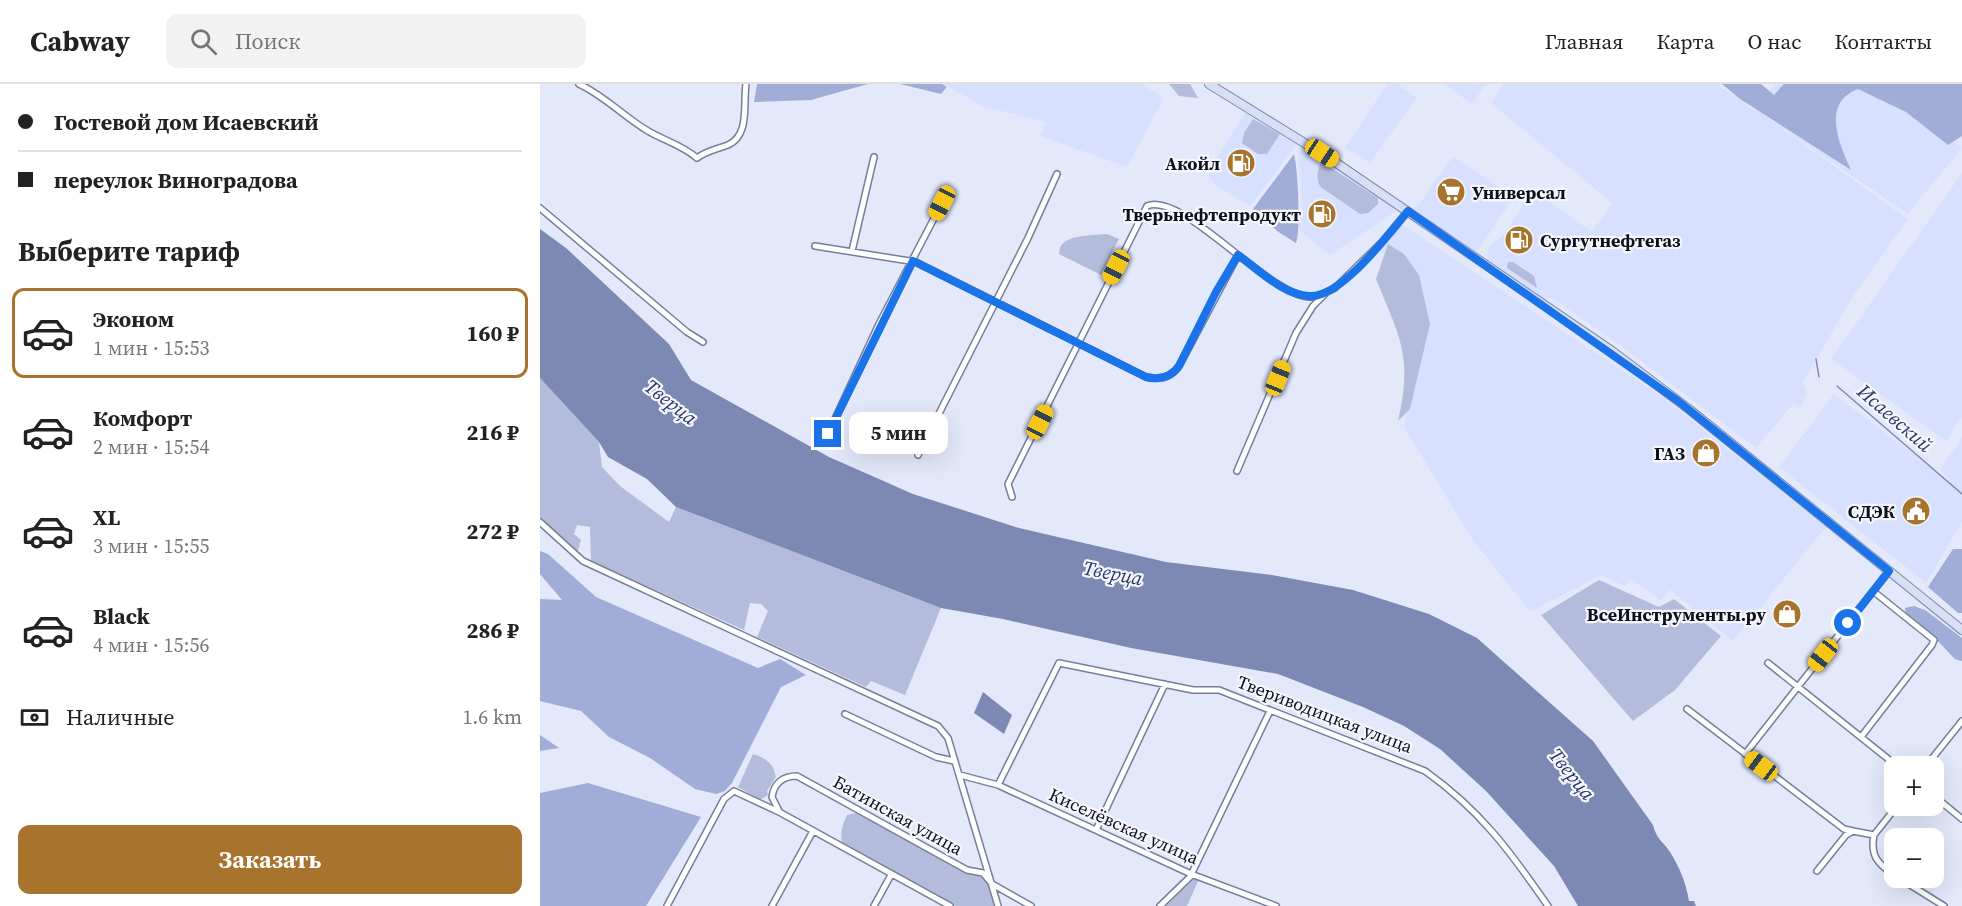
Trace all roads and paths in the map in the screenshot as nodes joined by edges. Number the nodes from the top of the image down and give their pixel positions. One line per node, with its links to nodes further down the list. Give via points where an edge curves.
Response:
1 (579, 84): 2 (street, via 697,158 736,141 743,133)
2 (746, 84)
3 (1209, 84): 8 (main road)
4 (874, 157): 10 (street)
5 (1057, 174): 14 (street)
6 (942, 203): 12 (street)
7 (540, 208): 15 (street)
8 (1408, 211): 13 (street, via 1352,273); 22 (main road, via 1678,401)
9 (815, 246): 10 (street)
10 (852, 251): 12 (street)
11 (1238, 255): 13 (street, via 1296,293 1308,297); 16 (street, via 1179,366 1165,377 1146,377); 16 (street, via 1190,219 1163,205 1150,204 1144,208)
12 (913, 261): 14 (street); 17 (street)
13 (1328, 292): 19 (street, via 1312,306 1296,333)
14 (997, 301): 16 (street); 18 (street)
15 (703, 342)
16 (1078, 343): 20 (street, via 1008,484)
17 (828, 434)
18 (918, 455)
19 (1237, 471)
20 (1012, 497)
21 (540, 522): 36 (street, via 583,561 938,726 948,738)
22 (1889, 571): 23 (street); 24 (main road)
23 (1873, 591): 27 (street); 32 (street, via 1934,640)
24 (1962, 630)
25 (1768, 663): 27 (street)
26 (1165, 684): 29 (street, Твериводицкая улица, via 1219,690); 38 (street, Твериводицкая улица, via 1059,663); 43 (street)
27 (1798, 687): 32 (street); 33 (street)
28 (1687, 710): 33 (street)
29 (1270, 711): 49 (street); 61 (street, Твериводицкая улица, via 1425,771 1454,791 1492,828)
30 (844, 714): 36 (street, via 936,758)
31 (1962, 721): 35 (street)
32 (1861, 737): 34 (street)
33 (1745, 754): 45 (street, via 1844,829)
34 (1885, 756)
35 (1934, 756)
36 (954, 761): 37 (street)
37 (960, 775): 38 (street, Киселёвская улица); 51 (street)
38 (998, 784): 43 (street, Киселёвская улица)
39 (1944, 804): 42 (street)
40 (781, 813): 44 (street); 51 (street, Батинская улица, via 773,803 773,791 785,777 797,776 967,870 983,873); 53 (street, via 738,792 729,793)
41 (1890, 816): 46 (street)
42 (1962, 819)
43 (1096, 830): 49 (street, Киселёвская улица)
44 (813, 831): 50 (street); 54 (street)
45 (1853, 831): 46 (street); 48 (street)
46 (1874, 835): 47 (street, via 1875,860)
47 (1884, 867)
48 (1817, 871)
49 (1191, 874): 59 (street); 60 (street, Киселёвская улица)
50 (891, 875): 55 (street); 56 (street)
51 (992, 884): 57 (street); 58 (street, Батинская улица)
52 (1915, 888): 62 (street)
53 (667, 906)
54 (772, 906)
55 (874, 906)
56 (950, 906)
57 (998, 906)
58 (1031, 906)
59 (1160, 906)
60 (1276, 906)
61 (1548, 906)
62 (1944, 906)

